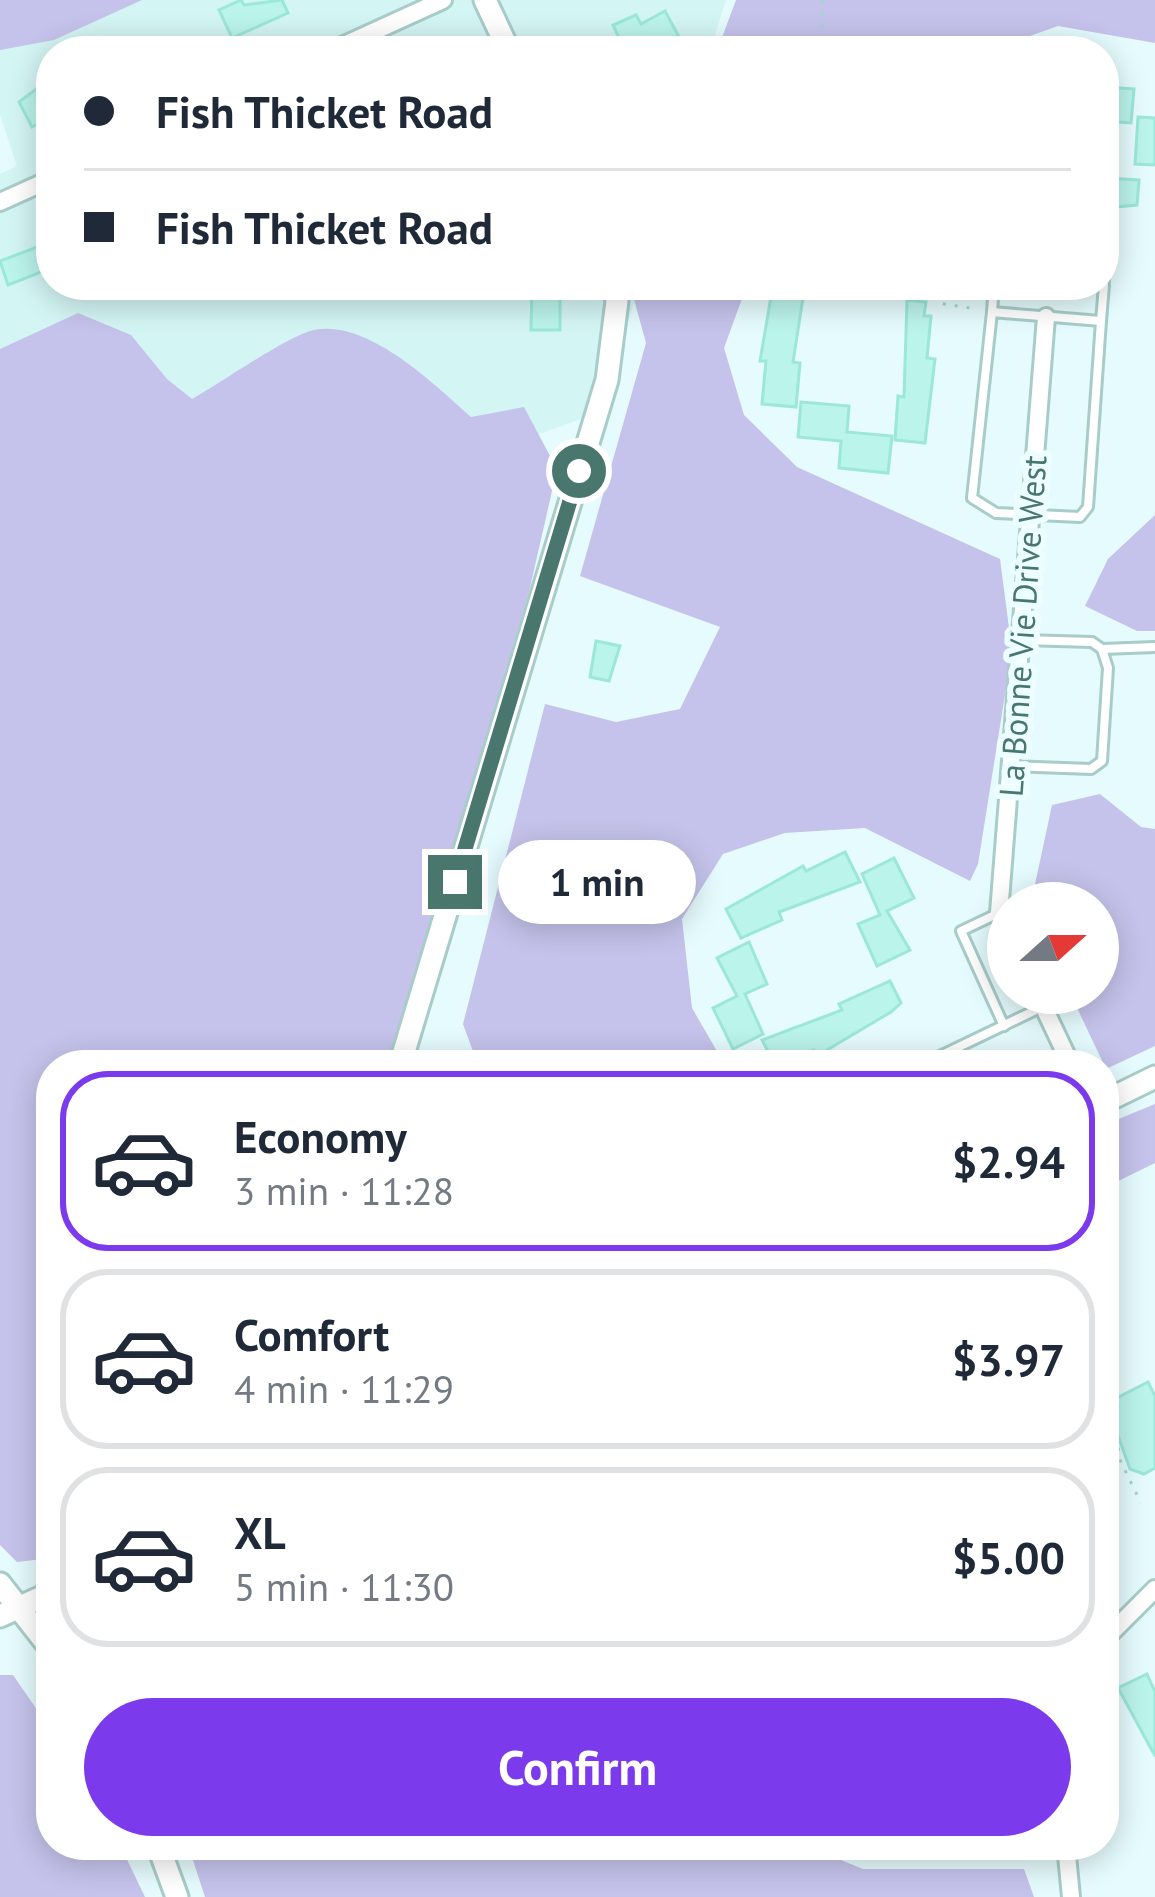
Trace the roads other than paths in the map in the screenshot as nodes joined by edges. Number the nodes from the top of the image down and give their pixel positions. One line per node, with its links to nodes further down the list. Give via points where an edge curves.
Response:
1 (443, 0): 3 (street)
2 (485, 0): 4 (street)
3 (364, 36)
4 (502, 36)
5 (36, 185): 6 (street)
6 (0, 202)
7 (617, 300): 25 (street, via 607,380)
8 (993, 300): 10 (lane)
9 (1103, 300): 12 (lane)
10 (992, 312): 11 (lane); 13 (lane, via 972,498 996,513)
11 (1046, 317): 12 (lane); 13 (street, La Bonne Vie Drive West)
12 (1101, 320): 13 (lane, via 1088,507 1080,518)
13 (1030, 517): 14 (street, La Bonne Vie Drive West)
14 (1021, 640): 16 (lane); 17 (street, La Bonne Vie Drive West)
15 (1155, 647): 16 (lane)
16 (1102, 649): 17 (lane, via 1102,760 1091,769)
17 (1010, 766): 18 (street, La Bonne Vie Drive West)
18 (1001, 882)
19 (987, 919): 20 (lane, via 961,931)
20 (987, 988)
21 (999, 1014): 24 (lane)
22 (1020, 1014): 24 (lane)
23 (1047, 1014): 27 (street)
24 (1004, 1026): 26 (lane)
25 (405, 1050)
26 (953, 1050)
27 (1064, 1050)
28 (1155, 1077): 29 (street)
29 (1119, 1095)
30 (0, 1584): 32 (street)
31 (1155, 1589): 33 (street)
32 (9, 1611): 34 (street)
33 (1119, 1625)
34 (36, 1635)
35 (163, 1860): 37 (street)
36 (1067, 1860): 38 (street)
37 (177, 1897)
38 (1071, 1897)

